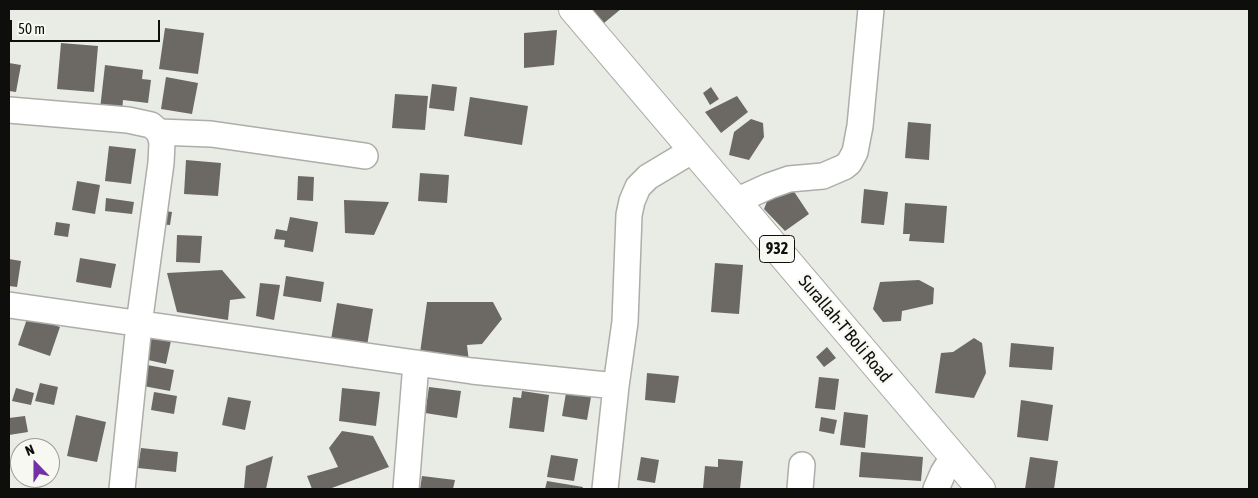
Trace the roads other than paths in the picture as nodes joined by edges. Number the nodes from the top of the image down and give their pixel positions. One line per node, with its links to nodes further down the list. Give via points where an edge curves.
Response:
1 (573, 9): 5 (main road, Surallah-T'Boli Road / 932)
2 (871, 9): 7 (street, via 860,126 850,163 823,176 789,179)
3 (9, 110): 4 (street, via 128,120 151,125)
4 (159, 132): 6 (street, via 211,134); 9 (street, via 161,163)
5 (693, 150): 7 (main road, Surallah-T'Boli Road / 932); 11 (street, via 648,176 638,187 632,202 625,322)
6 (365, 156)
7 (736, 201): 12 (main road, Surallah-T'Boli Road / 932)
8 (9, 305): 9 (street)
9 (139, 324): 10 (street); 14 (street)
10 (416, 363): 11 (street); 15 (street)
11 (616, 386): 16 (street)
12 (953, 457): 18 (street); 19 (main road, Surallah-T'Boli Road / 932)
13 (802, 465): 17 (street)
14 (122, 489)
15 (406, 489)
16 (605, 489)
17 (800, 489)
18 (936, 489)
19 (981, 489)

